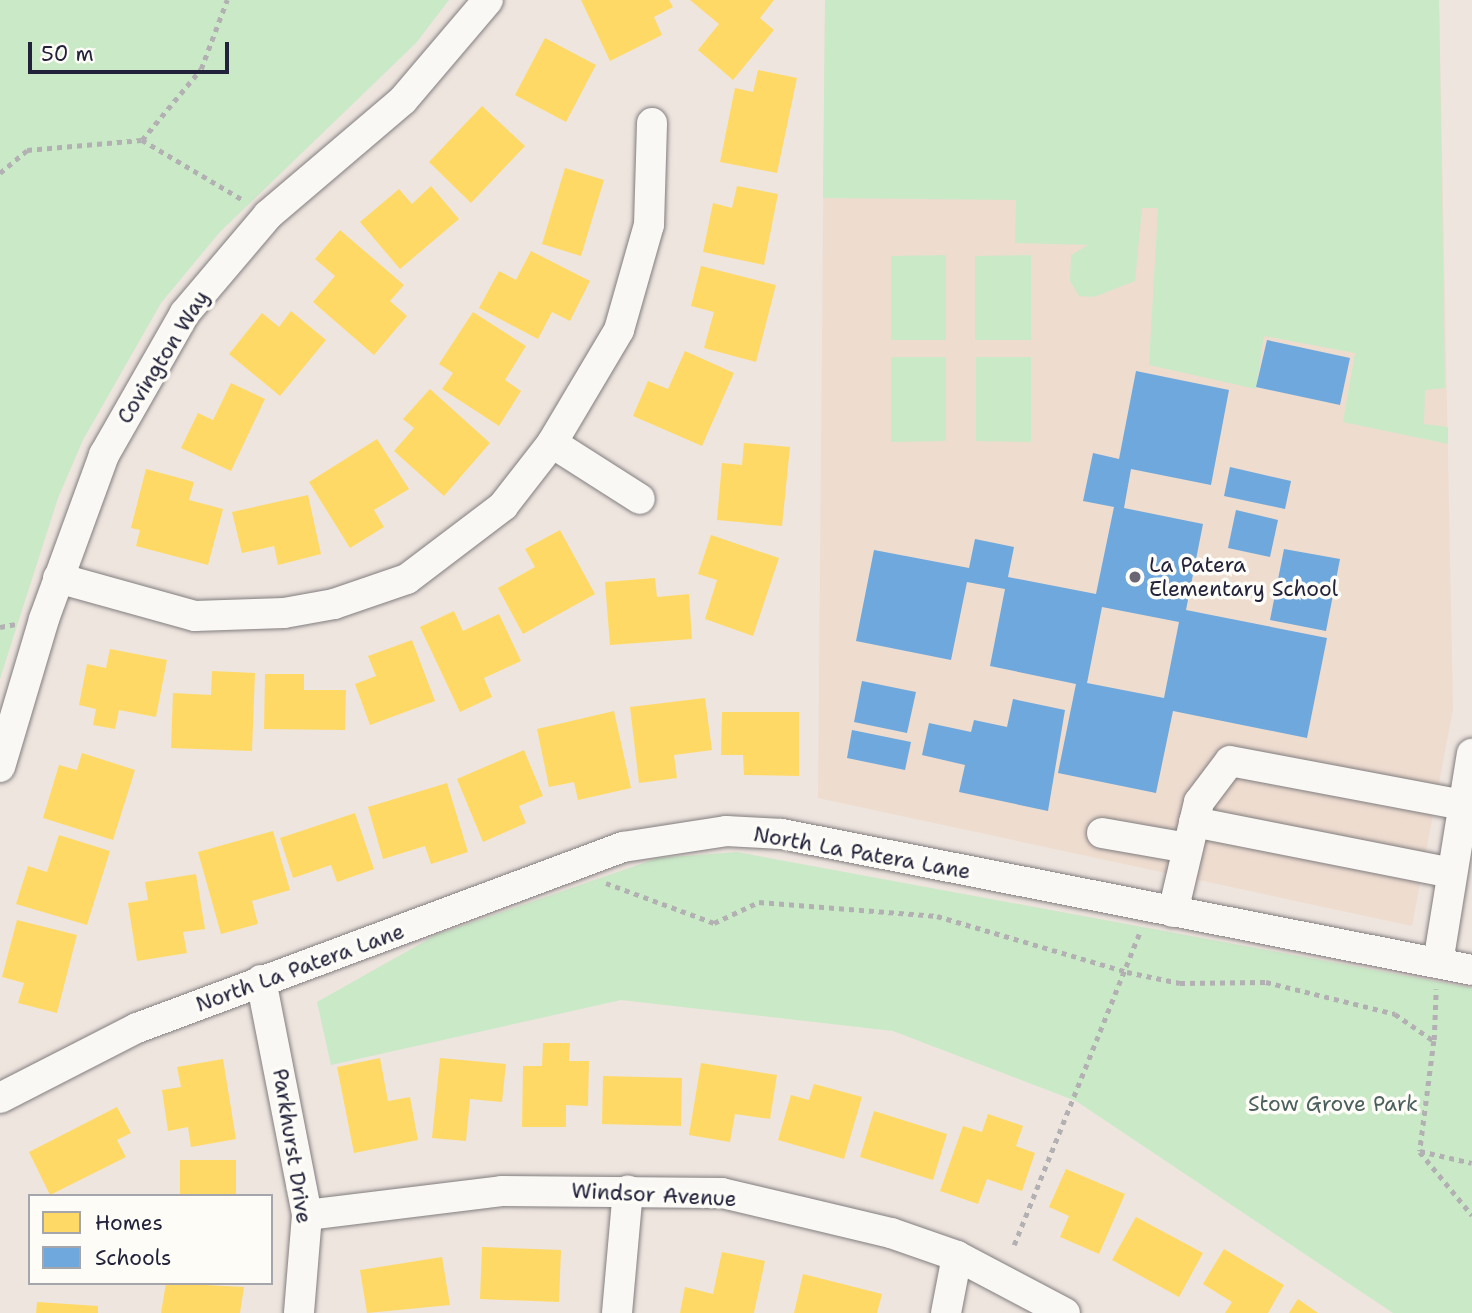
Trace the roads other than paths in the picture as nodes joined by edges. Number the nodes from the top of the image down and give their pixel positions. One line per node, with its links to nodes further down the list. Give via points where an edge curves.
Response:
1 (488, 0): 5 (street, Covington Way, via 403,100 268,215 185,313 104,455)
2 (652, 123): 3 (street, via 649,225 640,275 619,330)
3 (552, 443): 4 (street); 5 (street, via 503,506 407,579 334,604 195,616)
4 (640, 499)
5 (58, 578): 7 (street, Covington Way)
6 (1472, 754): 8 (street)
7 (0, 767)
8 (1463, 805): 10 (street, via 1230,761 1214,775); 11 (street)
9 (1102, 832): 10 (street)
10 (1191, 835): 11 (street); 12 (street)
11 (1452, 873): 13 (street)
12 (1161, 909): 13 (street, North La Patera Lane); 15 (street, North La Patera Lane, via 782,834 726,831 623,847 575,869)
13 (1438, 963): 14 (street, North La Patera Lane)
14 (1472, 970)
15 (261, 980): 16 (street, North La Patera Lane, via 137,1028); 18 (street, Parkhurst Drive)
16 (0, 1098)
17 (628, 1190): 18 (street, Windsor Avenue, via 502,1191); 19 (street, Windsor Avenue, via 722,1193 891,1233); 21 (street)
18 (307, 1215): 20 (street, Parkhurst Drive)
19 (957, 1256): 22 (street); 23 (street, Windsor Avenue)
20 (299, 1313)
21 (617, 1313)
22 (946, 1313)
23 (1065, 1313)

